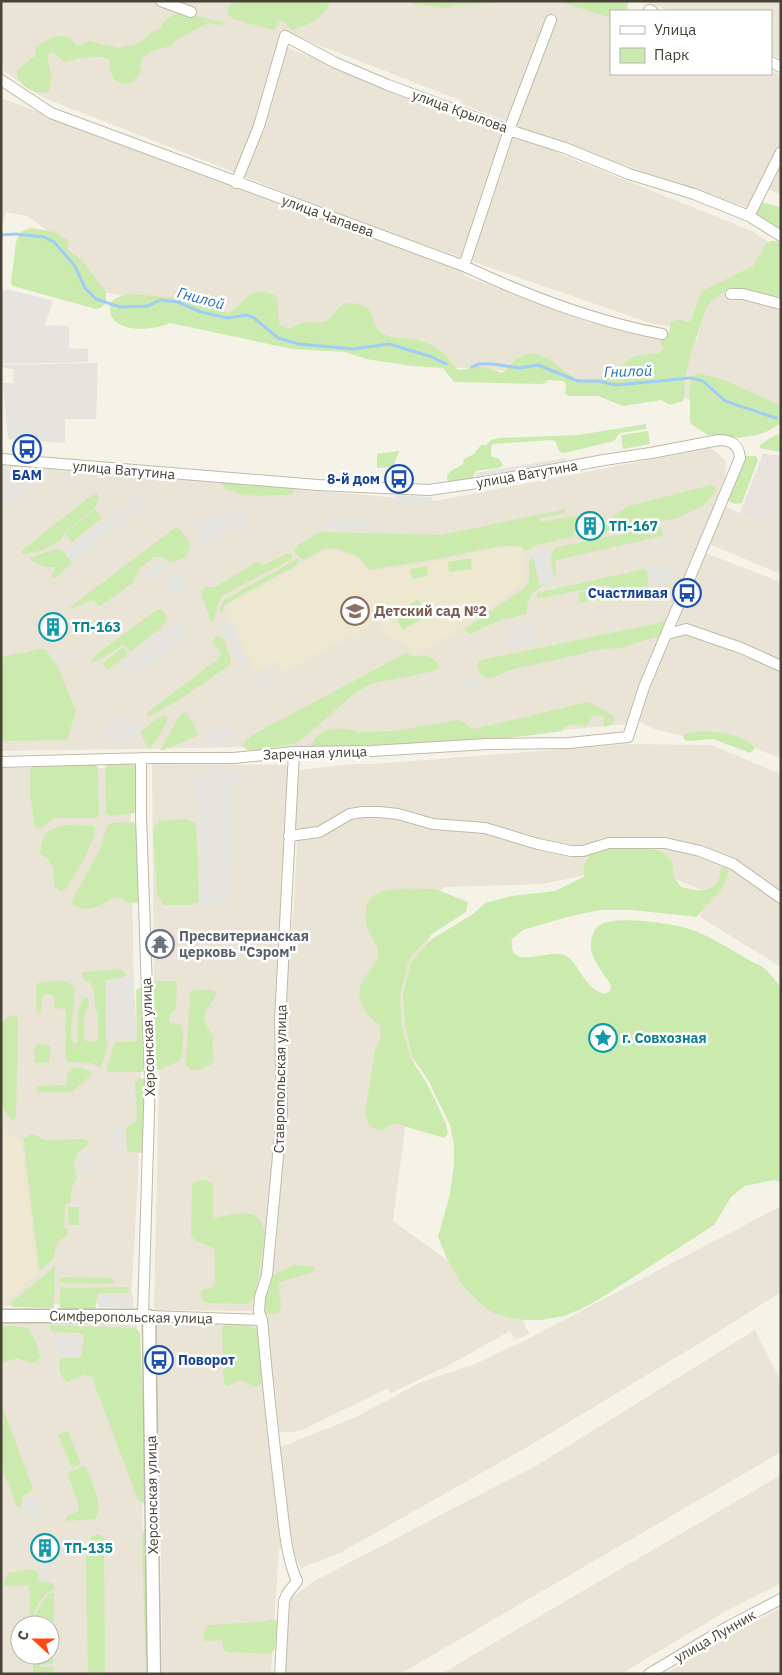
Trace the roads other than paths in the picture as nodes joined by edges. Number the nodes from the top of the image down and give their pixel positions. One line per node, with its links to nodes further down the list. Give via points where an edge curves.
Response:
1 (161, 1): 2 (street)
2 (191, 12)
3 (551, 20): 5 (street)
4 (1, 80): 7 (street, улица Чапаева, via 51,112)
5 (509, 130): 7 (street, улица Крылова, via 345,67 285,36 259,126); 8 (street, улица Крылова); 10 (street)
6 (781, 152): 8 (street)
7 (236, 183): 10 (street, улица Чапаева)
8 (748, 216): 9 (street, улица Крылова)
9 (781, 236)
10 (464, 266): 13 (street, улица Чапаева, via 586,316)
11 (732, 294): 12 (street)
12 (781, 304)
13 (662, 334)
14 (1, 459): 15 (street, улица Ватутина, via 318,485 429,490 726,440 739,449 740,458)
15 (667, 634): 16 (street, via 686,629 742,648); 17 (street, улица Ватутина, via 644,687)
16 (781, 666)
17 (628, 737): 18 (street, Заречная улица, via 569,743)
18 (294, 752): 19 (street, Заречная улица, via 233,758); 21 (street, Ставропольская улица)
19 (141, 758): 20 (street, Заречная улица); 24 (street, Херсонская улица, via 150,1076)
20 (1, 762)
21 (289, 836): 22 (street, via 319,832 350,814 378,812 432,824 485,828 571,850 583,851 609,843 665,842 733,864); 25 (street, Ставропольская улица, via 280,1022 282,1113 267,1275 260,1297)
22 (781, 898)
23 (1, 1316): 24 (street, Симферопольская улица)
24 (146, 1316): 25 (street, Симферопольская улица); 27 (street, Херсонская улица)
25 (262, 1320): 28 (street, Ставропольская улица, via 285,1534 291,1568 297,1581 284,1601)
26 (781, 1599): 29 (street, улица Лунник)
27 (154, 1674)
28 (280, 1674)
29 (649, 1674)

